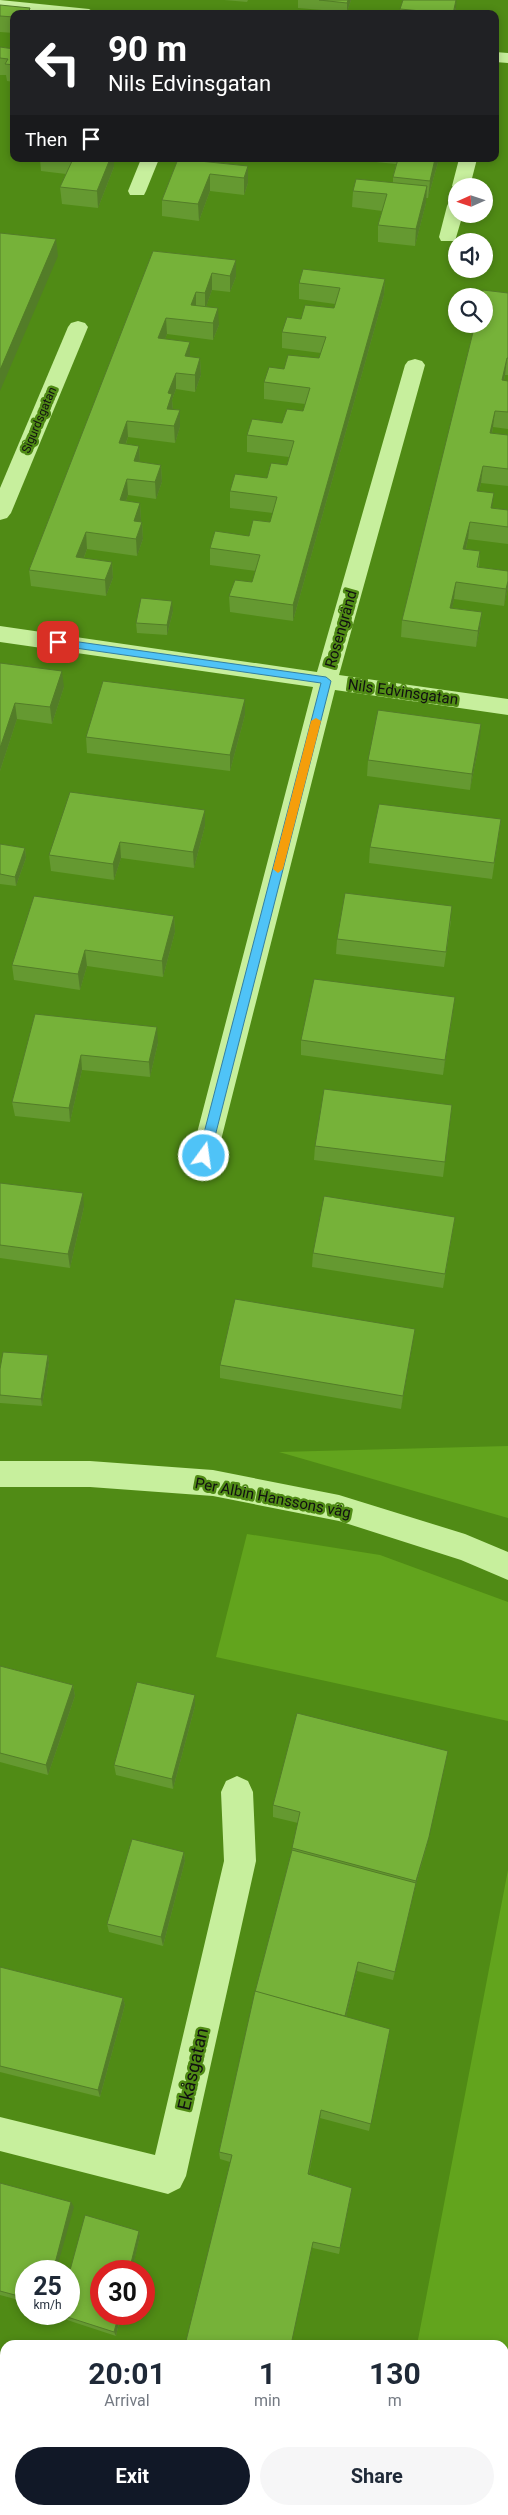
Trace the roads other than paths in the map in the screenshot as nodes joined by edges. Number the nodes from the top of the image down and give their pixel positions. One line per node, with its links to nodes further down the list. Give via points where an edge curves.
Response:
1 (0, 4): 2 (street)
2 (53, 10)
3 (149, 162): 6 (street)
4 (467, 162): 5 (street)
5 (463, 178)
6 (137, 191)
7 (78, 327): 9 (street, Sigurdsgatan)
8 (415, 365): 11 (street, Rosengränd)
9 (0, 513)
10 (0, 634): 11 (street, Nils Edvinsgatan)
11 (326, 681): 12 (street, Nils Edvinsgatan); 13 (street, Rosengränd)
12 (508, 707)
13 (204, 1156)
14 (0, 1474): 15 (street, Per Albin Hanssons väg, via 90,1474 213,1483 339,1508 465,1548)
15 (508, 1566)
16 (237, 1792): 17 (street, Ekåsgatan, via 240,1861 168,2176)
17 (0, 2134)

